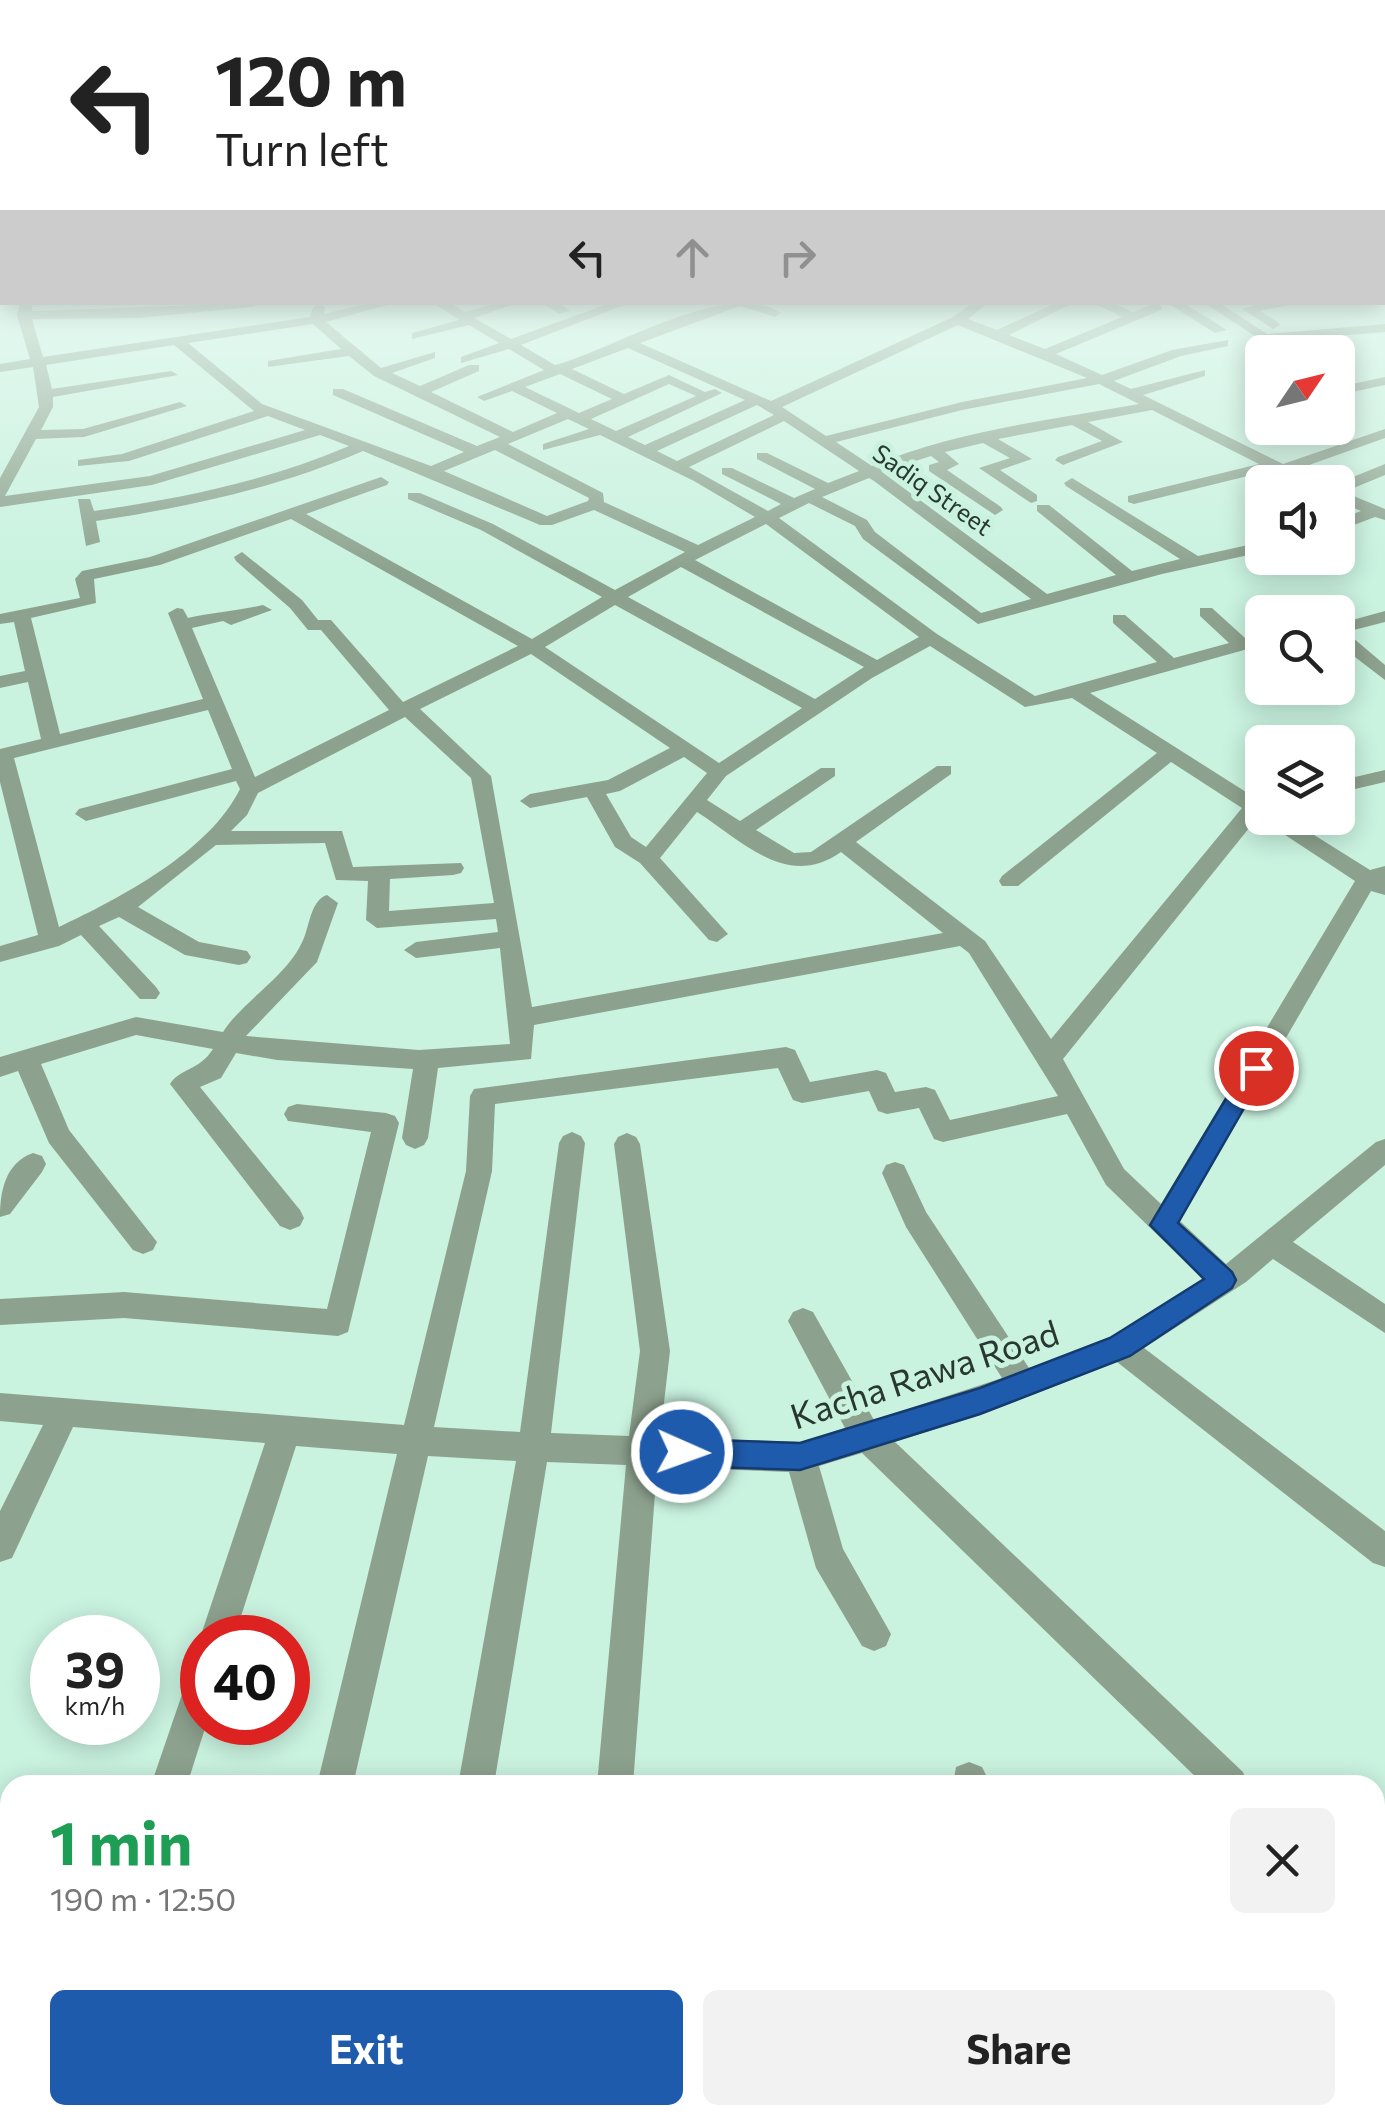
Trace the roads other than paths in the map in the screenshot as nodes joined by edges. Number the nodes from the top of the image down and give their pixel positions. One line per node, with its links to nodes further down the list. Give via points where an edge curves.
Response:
1 (40, 373): 21 (street)
2 (216, 373): 28 (street)
3 (379, 373): 19 (street)
4 (453, 373): 19 (street)
5 (547, 373): 17 (street)
6 (565, 373): 24 (street)
7 (697, 373): 15 (street, Sadiq Street)
8 (834, 373): 25 (street)
9 (1094, 373): 13 (street)
10 (1119, 373): 13 (street)
11 (171, 374): 21 (street)
12 (1200, 374): 20 (street)
13 (1105, 378): 20 (street); 40 (street)
14 (1385, 381): 16 (street)
15 (728, 387): 22 (street); 25 (street, Sadiq Street)
16 (1355, 387)
17 (516, 388): 23 (street); 30 (street); 31 (street, via 504,409)
18 (338, 392): 45 (street)
19 (419, 392): 31 (street)
20 (1133, 393): 26 (street)
21 (47, 394): 37 (street)
22 (708, 396): 24 (street, via 669,379); 35 (street)
23 (484, 397)
24 (624, 399): 30 (street)
25 (764, 403): 29 (street, Sadiq Street); 44 (street)
26 (1156, 405): 32 (street); 49 (street)
27 (180, 406): 34 (street)
28 (268, 411): 33 (street); 48 (street, via 124,458)
29 (785, 415): 40 (street, Sadiq Street); 51 (street)
30 (573, 416): 35 (street); 39 (street)
31 (476, 420): 39 (street)
32 (1074, 420): 38 (street); 47 (street, via 1115,442)
33 (320, 430): 41 (street); 61 (street, via 152,480)
34 (84, 433): 37 (street); 48 (street)
35 (608, 433): 42 (street); 44 (street)
36 (1385, 433): 50 (street)
37 (30, 435): 62 (street)
38 (985, 438): 43 (street); 80 (street, via 1024,459 987,468)
39 (504, 440): 45 (street); 68 (street, via 597,496)
40 (824, 440): 55 (street, Sadiq Street)
41 (362, 446): 53 (street); 73 (street, via 182,504)
42 (548, 447)
43 (933, 450): 55 (street); 69 (street, via 950,464 934,468)
44 (644, 451): 51 (street)
45 (477, 452): 53 (street)
46 (762, 456): 60 (street)
47 (1064, 460)
48 (83, 463): 61 (street)
49 (1274, 465)
50 (1284, 465)
51 (677, 467): 72 (street)
52 (1385, 469): 59 (street)
53 (431, 471): 68 (street, via 546,522)
54 (727, 472): 65 (street)
55 (869, 472): 60 (street); 82 (street, Sadiq Street)
56 (1245, 474): 64 (street)
57 (381, 482): 70 (street)
58 (1072, 483): 79 (street)
59 (1355, 484)
60 (828, 489): 65 (street)
61 (82, 490): 67 (street); 73 (street)
62 (0, 494)
63 (414, 496): 81 (street)
64 (1134, 498)
65 (801, 500): 72 (street); 82 (street, via 861,523 976,618)
66 (1355, 500): 71 (street)
67 (0, 502)
68 (594, 504): 77 (street)
69 (995, 510)
70 (293, 513): 85 (street, via 88,575 88,601); 93 (street)
71 (1380, 513): 74 (street)
72 (765, 516): 77 (street); 90 (street)
73 (87, 518): 75 (street)
74 (1355, 521)
75 (92, 542)
76 (1245, 551): 79 (street)
77 (690, 555): 81 (street); 96 (street)
78 (242, 557): 103 (street, via 314,626 325,624)
79 (1196, 562): 80 (street)
80 (1130, 578): 82 (street)
81 (616, 597): 93 (street); 102 (street)
82 (1045, 601)
83 (262, 610): 101 (street, via 230,620 179,619)
84 (1206, 612): 92 (street)
85 (21, 614): 87 (street); 98 (street)
86 (1385, 616): 89 (street)
87 (0, 619)
88 (1119, 619): 95 (street)
89 (1355, 626)
90 (931, 638): 96 (street); 100 (street, via 1032,703)
91 (1245, 644): 92 (street)
92 (1242, 645): 95 (street)
93 (532, 646): 103 (street); 105 (street)
94 (1355, 647): 97 (street)
95 (1171, 665): 100 (street)
96 (877, 667): 102 (street)
97 (1385, 674)
98 (35, 675): 99 (street); 104 (street)
99 (0, 682)
100 (1076, 692): 106 (street)
101 (212, 704): 104 (street); 112 (street)
102 (815, 707): 109 (street)
103 (405, 710): 112 (street); 131 (street, via 481,776)
104 (52, 742): 107 (street)
105 (684, 749): 109 (street); 114 (street, via 614,786)
106 (1170, 752): 115 (street); 127 (street)
107 (2, 754): 136 (street)
108 (944, 770): 123 (street)
109 (718, 772): 117 (street)
110 (828, 772): 119 (street)
111 (1385, 776): 113 (street)
112 (246, 781): 118 (street); 122 (street, via 240,810)
113 (1355, 783)
114 (593, 789): 116 (street); 124 (street, via 623,842)
115 (1245, 799)
116 (530, 801)
117 (697, 803): 119 (street); 124 (street)
118 (86, 814)
119 (741, 830): 123 (street, via 790,861 816,858)
120 (1245, 831): 143 (street)
121 (1304, 835): 128 (street)
122 (210, 838): 126 (street, via 334,836 344,875); 130 (street)
123 (841, 842): 134 (street)
124 (648, 858): 133 (street)
125 (453, 868): 126 (street)
126 (379, 873): 131 (street, via 378,920)
127 (1010, 881)
128 (1379, 881): 157 (street)
129 (327, 903): 142 (street, via 308,956)
130 (120, 907): 132 (street); 139 (street, via 193,949)
131 (506, 910): 135 (street)
132 (84, 924): 136 (street); 140 (street)
133 (717, 934)
134 (964, 937): 141 (street); 143 (street)
135 (510, 939): 137 (street); 141 (street)
136 (51, 940): 138 (street)
137 (416, 950)
138 (0, 954)
139 (239, 957)
140 (148, 993)
141 (522, 1018): 145 (street, via 521,1052)
142 (228, 1042): 144 (street, via 136,1026); 145 (street); 156 (street, via 212,1072 184,1084)
143 (1050, 1058): 147 (street)
144 (26, 1059): 146 (street); 158 (street, via 58,1136)
145 (427, 1059): 149 (street)
146 (0, 1067)
147 (1074, 1102): 157 (street, via 1115,1177); 170 (street, via 943,1132 926,1097 888,1104 876,1080 802,1092 786,1057 483,1096 478,1171)
148 (297, 1114): 161 (street, via 386,1123 338,1323 124,1305)
149 (415, 1138)
150 (572, 1143): 171 (street)
151 (626, 1144): 172 (street, via 655,1351)
152 (1385, 1150): 159 (street, Kacha Rawa Road)
153 (33, 1164): 155 (street)
154 (895, 1172): 165 (street, via 916,1219)
155 (0, 1206)
156 (290, 1218)
157 (1163, 1225): 160 (street)
158 (143, 1242)
159 (1272, 1243): 160 (street, Kacha Rawa Road); 162 (street)
160 (1223, 1280): 164 (street, Kacha Rawa Road)
161 (0, 1312)
162 (1385, 1320)
163 (803, 1321): 169 (street)
164 (1120, 1347): 165 (street, Kacha Rawa Road); 175 (street)
165 (1023, 1385): 169 (street, Kacha Rawa Road)
166 (0, 1407): 167 (street, Kacha Rawa Road)
167 (64, 1414): 168 (street, Kacha Rawa Road); 174 (street)
168 (284, 1431): 170 (street, Kacha Rawa Road); 176 (street)
169 (866, 1436): 173 (street, Kacha Rawa Road); 183 (street)
170 (415, 1440): 171 (street, Kacha Rawa Road); 180 (street)
171 (534, 1446): 172 (street, Kacha Rawa Road); 181 (street)
172 (642, 1451): 173 (street, Kacha Rawa Road); 182 (street)
173 (800, 1457): 177 (street, via 828,1556)
174 (0, 1546)
175 (1385, 1552)
176 (224, 1615)
177 (874, 1634)
178 (182, 1745): 179 (street)
179 (172, 1775)
180 (337, 1775)
181 (478, 1775)
182 (616, 1775)
183 (1220, 1775)

